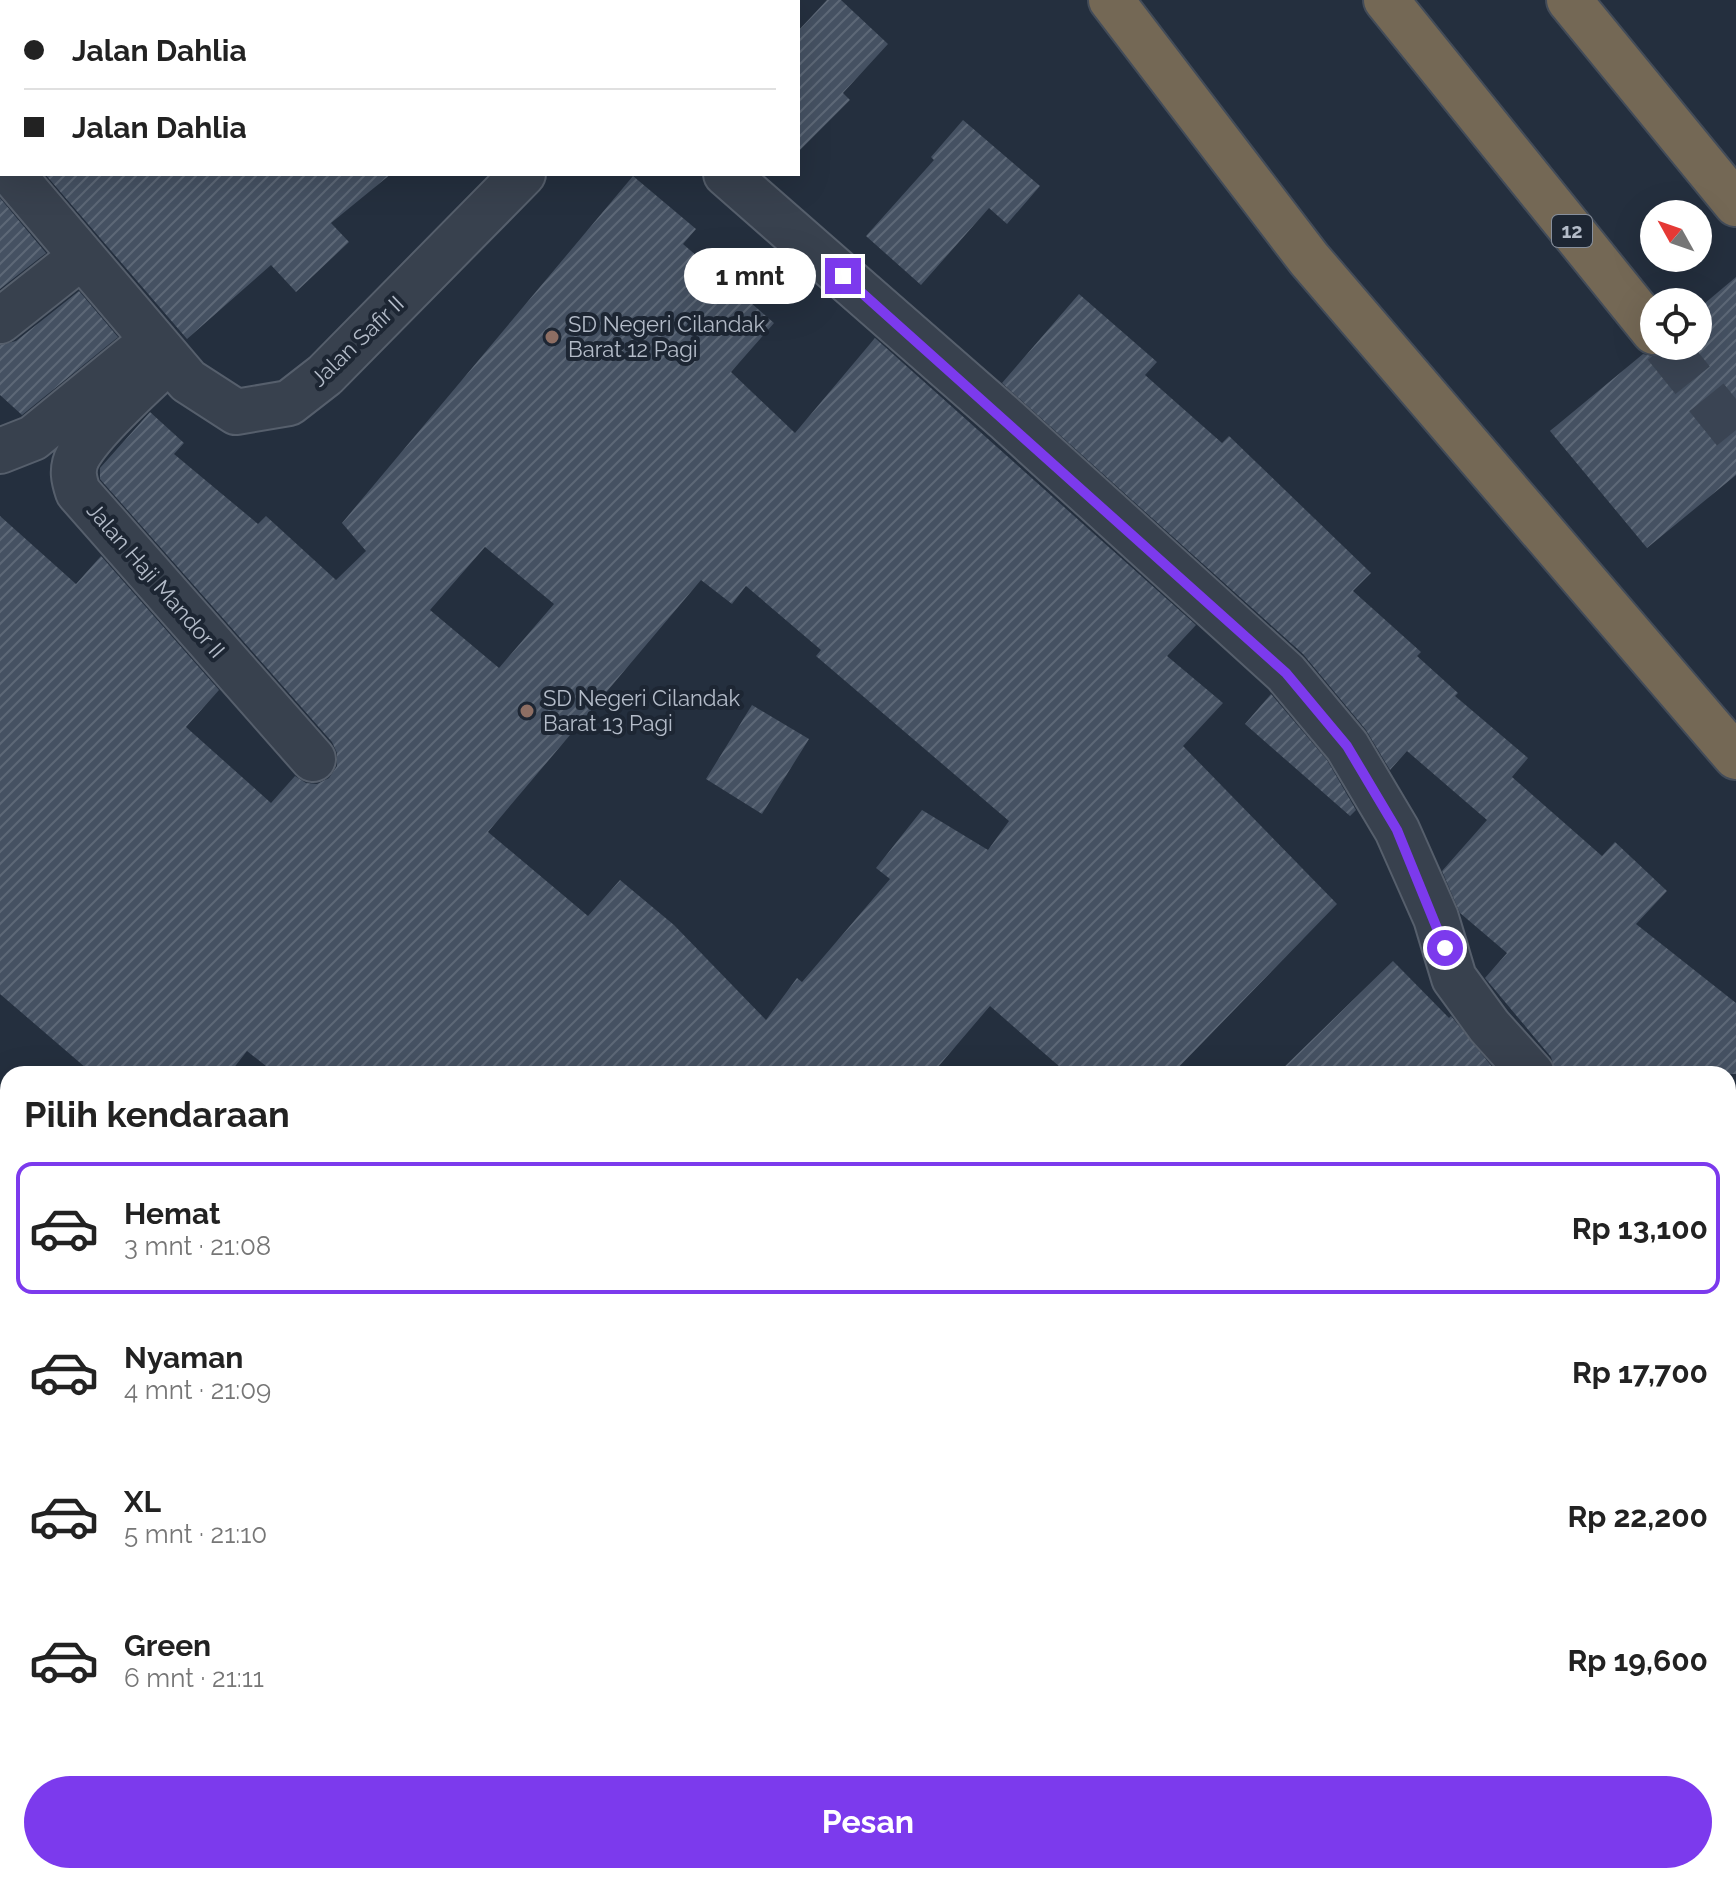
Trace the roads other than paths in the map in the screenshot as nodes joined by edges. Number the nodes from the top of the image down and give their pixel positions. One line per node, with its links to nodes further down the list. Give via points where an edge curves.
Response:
1 (1111, 0): 13 (highway, via 1309,259)
2 (1386, 0): 9 (highway, 12)
3 (1569, 0): 7 (highway)
4 (14, 176): 8 (street, Jalan Safir II)
5 (521, 176): 11 (street, Jalan Safir II, via 325,375 289,403 236,412 188,381)
6 (728, 176): 15 (street, via 1286,673 1347,746 1397,830 1436,918 1454,978)
7 (1736, 204)
8 (81, 257): 10 (street); 11 (street, Jalan Safir II)
9 (1640, 315)
10 (0, 321)
11 (160, 350): 12 (street, via 33,438); 14 (street, Jalan Haji Mandor II, via 140,386 78,456 75,484)
12 (0, 451)
13 (1736, 757)
14 (313, 759)
15 (1525, 1066)

